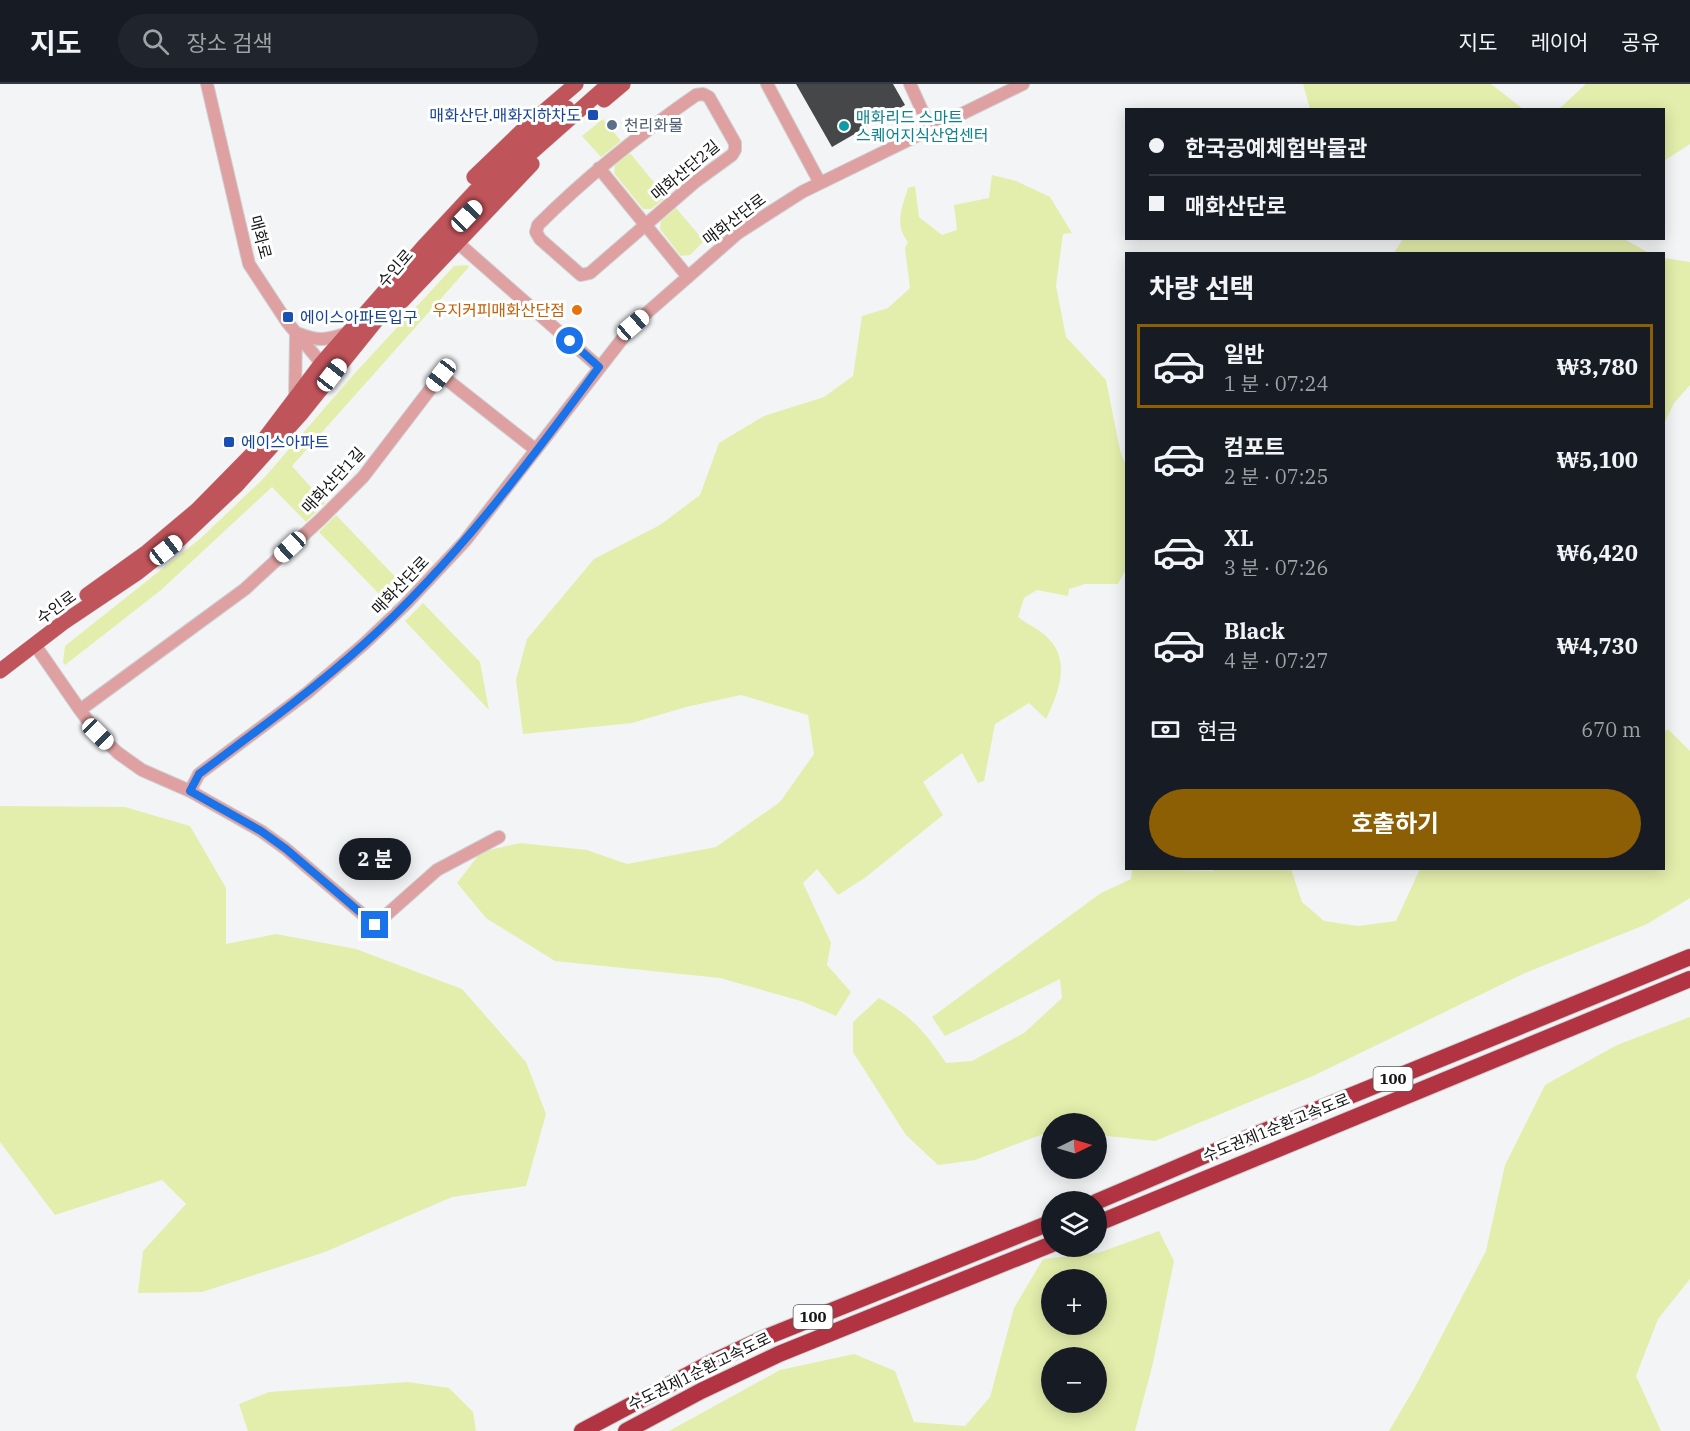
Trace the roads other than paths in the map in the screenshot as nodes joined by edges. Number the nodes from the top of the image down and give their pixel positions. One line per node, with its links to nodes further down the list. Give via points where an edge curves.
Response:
1 (207, 84): 15 (street, 매화로, via 249,264)
2 (576, 84): 16 (main road, via 493,158 440,214 360,305)
3 (594, 84): 16 (main road, 수인로, via 494,171 425,245)
4 (609, 84): 16 (main road, 수인로, via 505,176)
5 (623, 84): 13 (main road, via 541,154)
6 (767, 84): 11 (street)
7 (910, 84): 9 (street)
8 (1023, 84): 9 (street, 매화산단로)
9 (930, 128): 11 (street, 매화산단로)
10 (600, 168): 12 (street, 매화산단2길); 12 (street, 매화산단2길, via 538,225 540,239 585,276); 12 (street, 매화산단2길, via 696,94 709,97 735,143 735,150)
11 (820, 183): 14 (street, 매화산단로, via 738,233)
12 (646, 226): 14 (street, 매화산단2길)
13 (458, 243): 16 (main road, via 380,325); 18 (street)
14 (688, 277): 18 (street, 매화산단로, via 633,325)
15 (296, 333): 16 (street, via 315,340); 17 (street, 매화로); 20 (street)
16 (354, 336): 17 (main road, 수인로); 19 (main road, 수인로)
17 (321, 364): 19 (street, 매화로); 20 (main road, 수인로)
18 (599, 367): 21 (street, 매화산단로)
19 (332, 375): 22 (main road, 수인로, via 267,454 180,539)
20 (295, 399): 23 (main road, 수인로, via 256,450 197,510 147,552)
21 (536, 450): 25 (street, 매화산단1길, via 441,375 363,477 321,519 245,589); 26 (street, 매화산단로, via 465,541 406,604 307,693 199,774)
22 (35, 645): 24 (main road, 수인로); 25 (street)
23 (0, 658)
24 (0, 671)
25 (80, 710): 26 (street, via 118,753 142,770)
26 (190, 791): 27 (street, via 286,849 375,925 436,870)
27 (499, 837)
28 (1690, 957): 30 (highway, 수도권제1순환고속도로 / 100)
29 (1690, 979): 31 (highway, 수도권제1순환고속도로 / 100)
30 (1107, 1197)
31 (1107, 1219)
32 (1041, 1225): 34 (highway, 수도권제1순환고속도로 / 100, via 764,1338)
33 (1041, 1248): 35 (highway, 수도권제1순환고속도로 / 100, via 779,1354)
34 (582, 1431)
35 (626, 1431)

